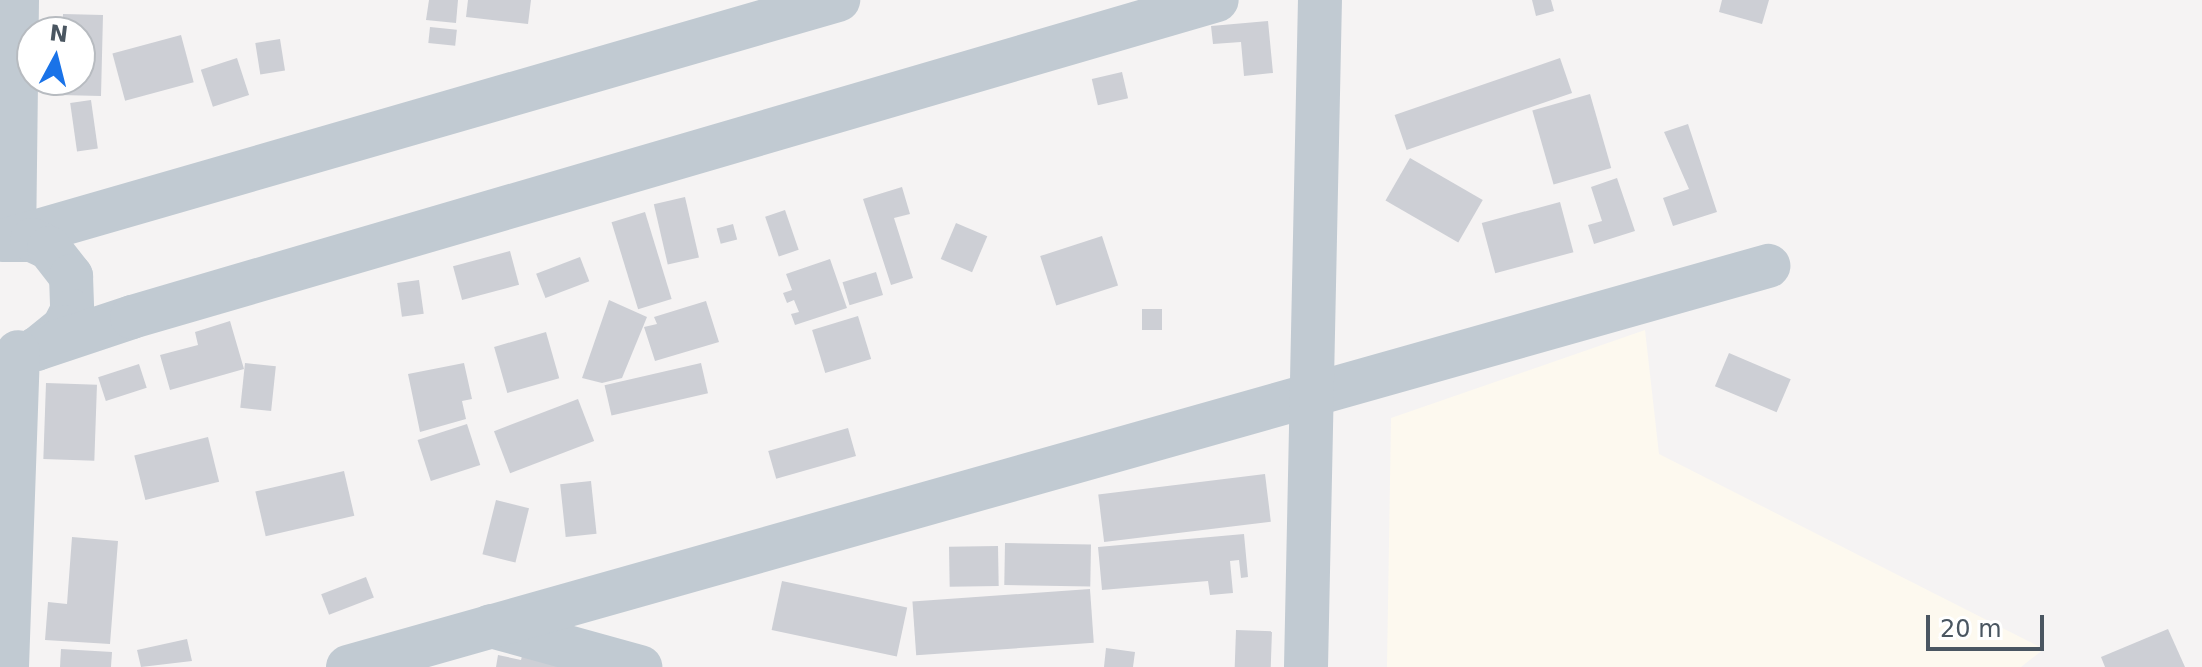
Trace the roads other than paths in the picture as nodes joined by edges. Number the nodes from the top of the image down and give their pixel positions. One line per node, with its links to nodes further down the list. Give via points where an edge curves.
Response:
1 (17, 0): 5 (street)
2 (838, 0): 5 (street)
3 (1217, 0): 7 (street)
4 (1320, 0): 8 (street)
5 (7, 239): 7 (street, via 49,248 71,276 74,294 68,319 52,341)
6 (1768, 266): 8 (street)
7 (14, 352): 11 (street)
8 (1311, 395): 9 (street); 14 (street)
9 (491, 626): 10 (street); 13 (street)
10 (396, 660): 12 (street)
11 (7, 667)
12 (348, 667)
13 (640, 667)
14 (1306, 667)

